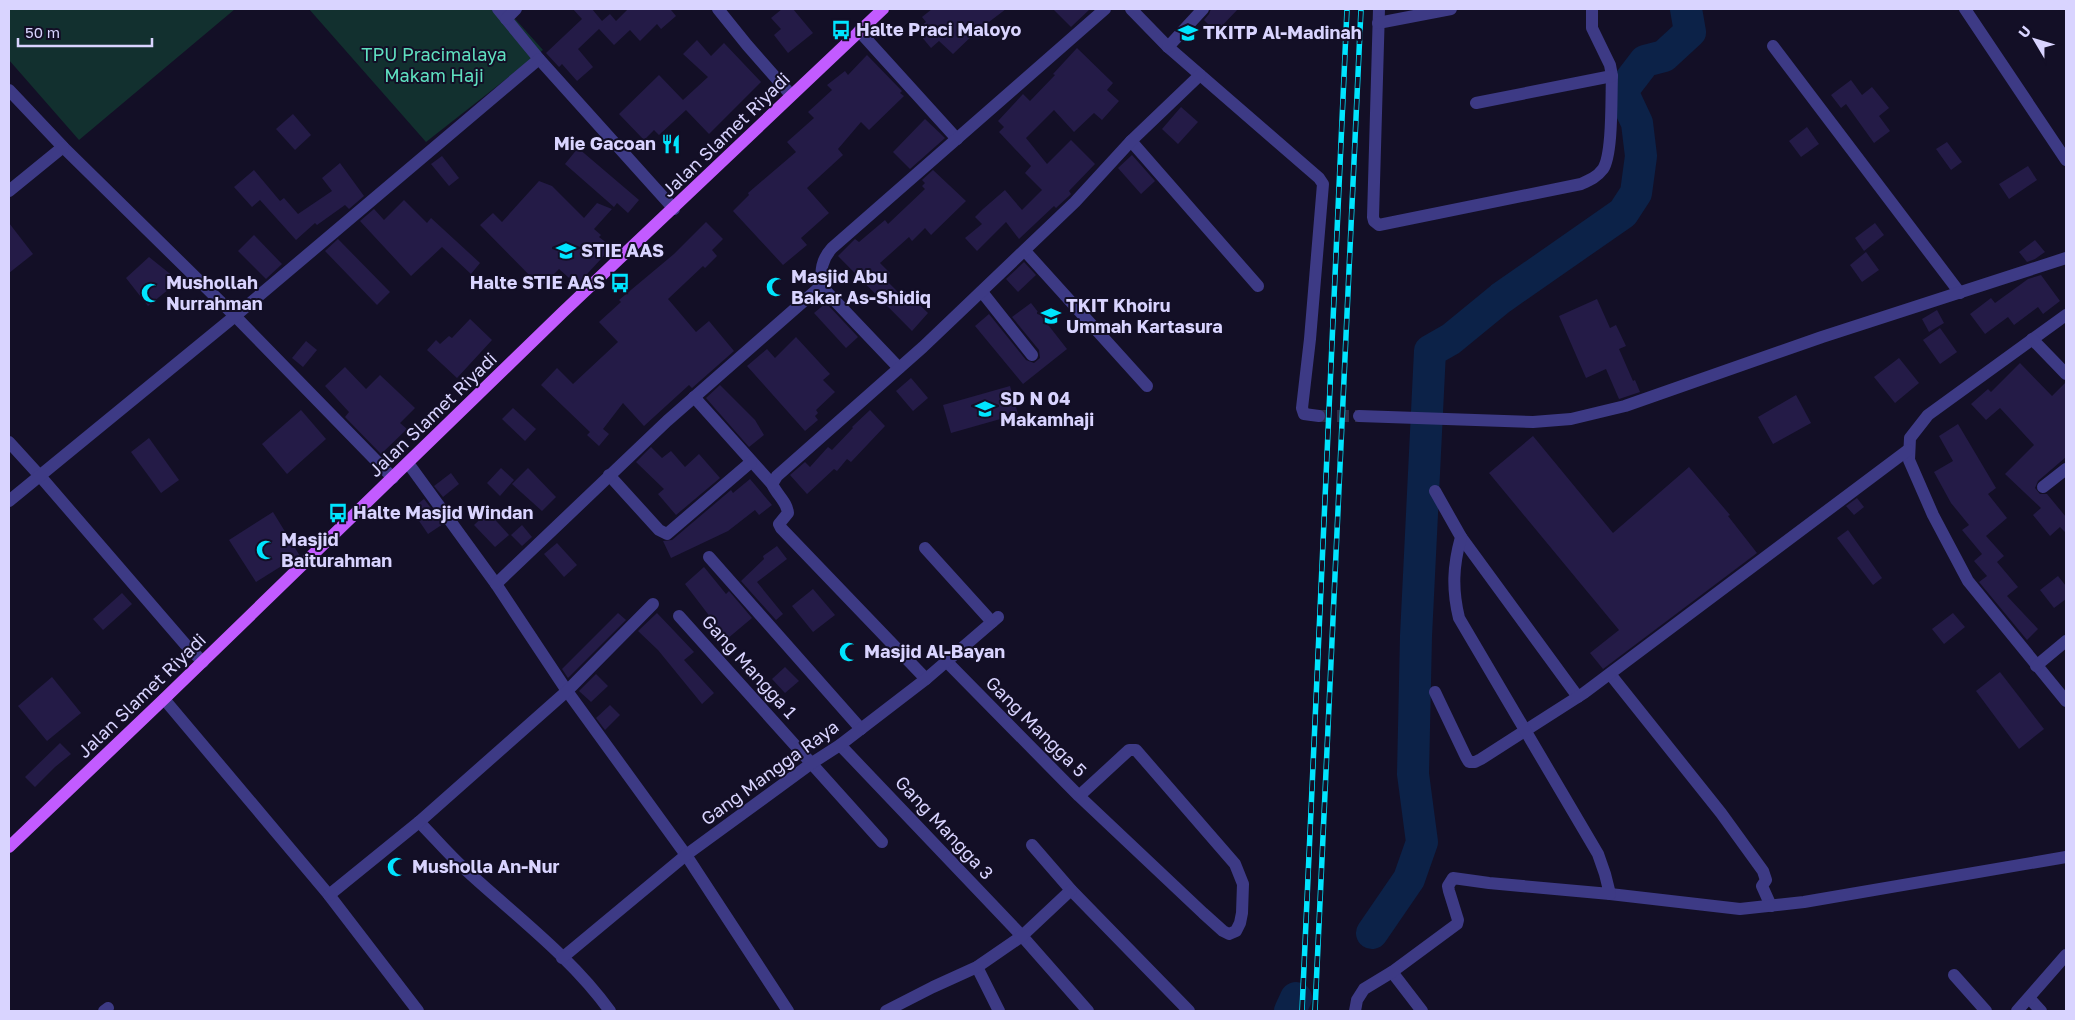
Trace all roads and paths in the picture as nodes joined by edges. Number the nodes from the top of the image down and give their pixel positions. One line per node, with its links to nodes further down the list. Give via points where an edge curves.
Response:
1 (516, 9): 11 (street)
2 (718, 9): 20 (street)
3 (883, 9): 13 (main road, Jalan Slamet Riyadi)
4 (1105, 9): 22 (street)
5 (1131, 9): 15 (street)
6 (1202, 9): 15 (street)
7 (1379, 9): 12 (street)
8 (1451, 9): 12 (street)
9 (1592, 9): 18 (street, via 1592,28)
10 (1965, 9): 25 (street)
11 (502, 14): 16 (street)
12 (1378, 23): 18 (street, via 1373,217 1380,224 1581,184 1596,177 1605,167 1608,149)
13 (860, 31): 20 (main road, Jalan Slamet Riyadi); 22 (street)
14 (1773, 46): 33 (street)
15 (1168, 47): 17 (street)
16 (539, 59): 27 (street); 35 (street)
17 (1200, 75): 23 (street); 42 (street, via 1323,184 1302,408 1304,414)
18 (1612, 76): 21 (street)
19 (9, 90): 24 (street)
20 (791, 95): 27 (main road, Jalan Slamet Riyadi)
21 (1476, 103)
22 (957, 139): 30 (street, via 824,256)
23 (1131, 141): 28 (street); 31 (street)
24 (63, 147): 26 (street); 35 (street)
25 (2066, 160)
26 (9, 191)
27 (674, 210): 47 (main road, Jalan Slamet Riyadi, via 563,312)
28 (1025, 251): 32 (street); 40 (street)
29 (2066, 258): 33 (street)
30 (821, 286): 38 (street); 41 (street)
31 (1258, 286)
32 (982, 292): 37 (street); 38 (street)
33 (1960, 293): 43 (street, via 1589,415 1553,421)
34 (2066, 315): 36 (street)
35 (235, 316): 50 (street); 51 (street)
36 (2032, 339): 39 (street); 45 (street, via 1928,415 1910,438)
37 (1032, 355)
38 (899, 368): 52 (street, via 777,476)
39 (2066, 374)
40 (1147, 386)
41 (694, 397): 46 (street); 49 (street)
42 (1319, 416)
43 (1359, 416)
44 (9, 442): 50 (street)
45 (1908, 450): 65 (street, via 1926,500 1968,580); 66 (street)
46 (751, 462): 49 (street, via 667,534 659,530); 52 (street)
47 (408, 463): 51 (main road, Jalan Slamet Riyadi); 59 (street)
48 (2066, 469): 53 (street)
49 (609, 475): 59 (street)
50 (40, 476): 55 (street); 63 (street)
51 (393, 478): 63 (main road, Jalan Slamet Riyadi)
52 (772, 484): 67 (street, via 788,510 781,528)
53 (2043, 488)
54 (1435, 491): 56 (street)
55 (9, 501)
56 (1461, 537): 70 (street); 74 (street, via 1454,577 1459,618)
57 (925, 548): 64 (street, Gang Mangga Raya, via 995,619)
58 (709, 558): 73 (street)
59 (496, 584): 68 (street)
60 (653, 604): 68 (street)
61 (680, 616): 76 (street, Gang Mangga 1)
62 (2066, 641): 65 (street)
63 (203, 662): 71 (main road, Jalan Slamet Riyadi)
64 (947, 662): 67 (street, Gang Mangga Raya); 77 (street, Gang Mangga 5)
65 (2036, 666): 72 (street)
66 (1610, 674): 70 (street); 87 (street, via 1764,871 1766,880 1762,886)
67 (926, 679): 73 (street, Gang Mangga Raya)
68 (567, 690): 78 (street); 82 (street)
69 (1435, 692): 74 (street, via 1470,762 1481,759)
70 (1578, 698): 74 (street)
71 (164, 700): 81 (main road, Jalan Slamet Riyadi); 86 (street)
72 (2066, 701)
73 (861, 729): 75 (street, Gang Mangga Raya)
74 (1525, 730): 85 (street, via 1598,854)
75 (840, 745): 76 (street, Gang Mangga Raya); 88 (street, Gang Mangga 3)
76 (812, 763): 79 (street, Gang Mangga 1); 82 (street, Gang Mangga Raya)
77 (1079, 796): 77 (street, Gang Mangga 5, via 1223,931 1229,934 1236,931 1240,923 1243,884 1235,864 1136,750 1129,750)
78 (419, 822): 86 (street); 90 (street)
79 (882, 842)
80 (1032, 845): 84 (street)
81 (9, 847)
82 (686, 855): 90 (street, Gang Mangga Raya); 97 (street)
83 (2066, 856): 87 (street)
84 (1071, 890): 88 (street); 101 (street)
85 (1610, 894): 87 (street, via 1740,909); 92 (street, via 1453,878 1448,891 1458,924)
86 (329, 895): 95 (street)
87 (1771, 906)
88 (1022, 936): 91 (street); 100 (street, Gang Mangga 3)
89 (2066, 955): 94 (street)
90 (562, 958): 96 (street, via 589,984)
91 (977, 967): 98 (street); 99 (street)
92 (1392, 972): 102 (street, via 1364,989); 103 (street)
93 (1954, 975): 104 (street)
94 (2030, 999): 105 (street); 106 (street)
95 (418, 1011)
96 (610, 1011)
97 (788, 1011)
98 (886, 1011)
99 (999, 1011)
100 (1088, 1011)
101 (1189, 1011)
102 (1355, 1011)
103 (1422, 1011)
104 (1986, 1011)
105 (2017, 1011)
106 (2041, 1011)

